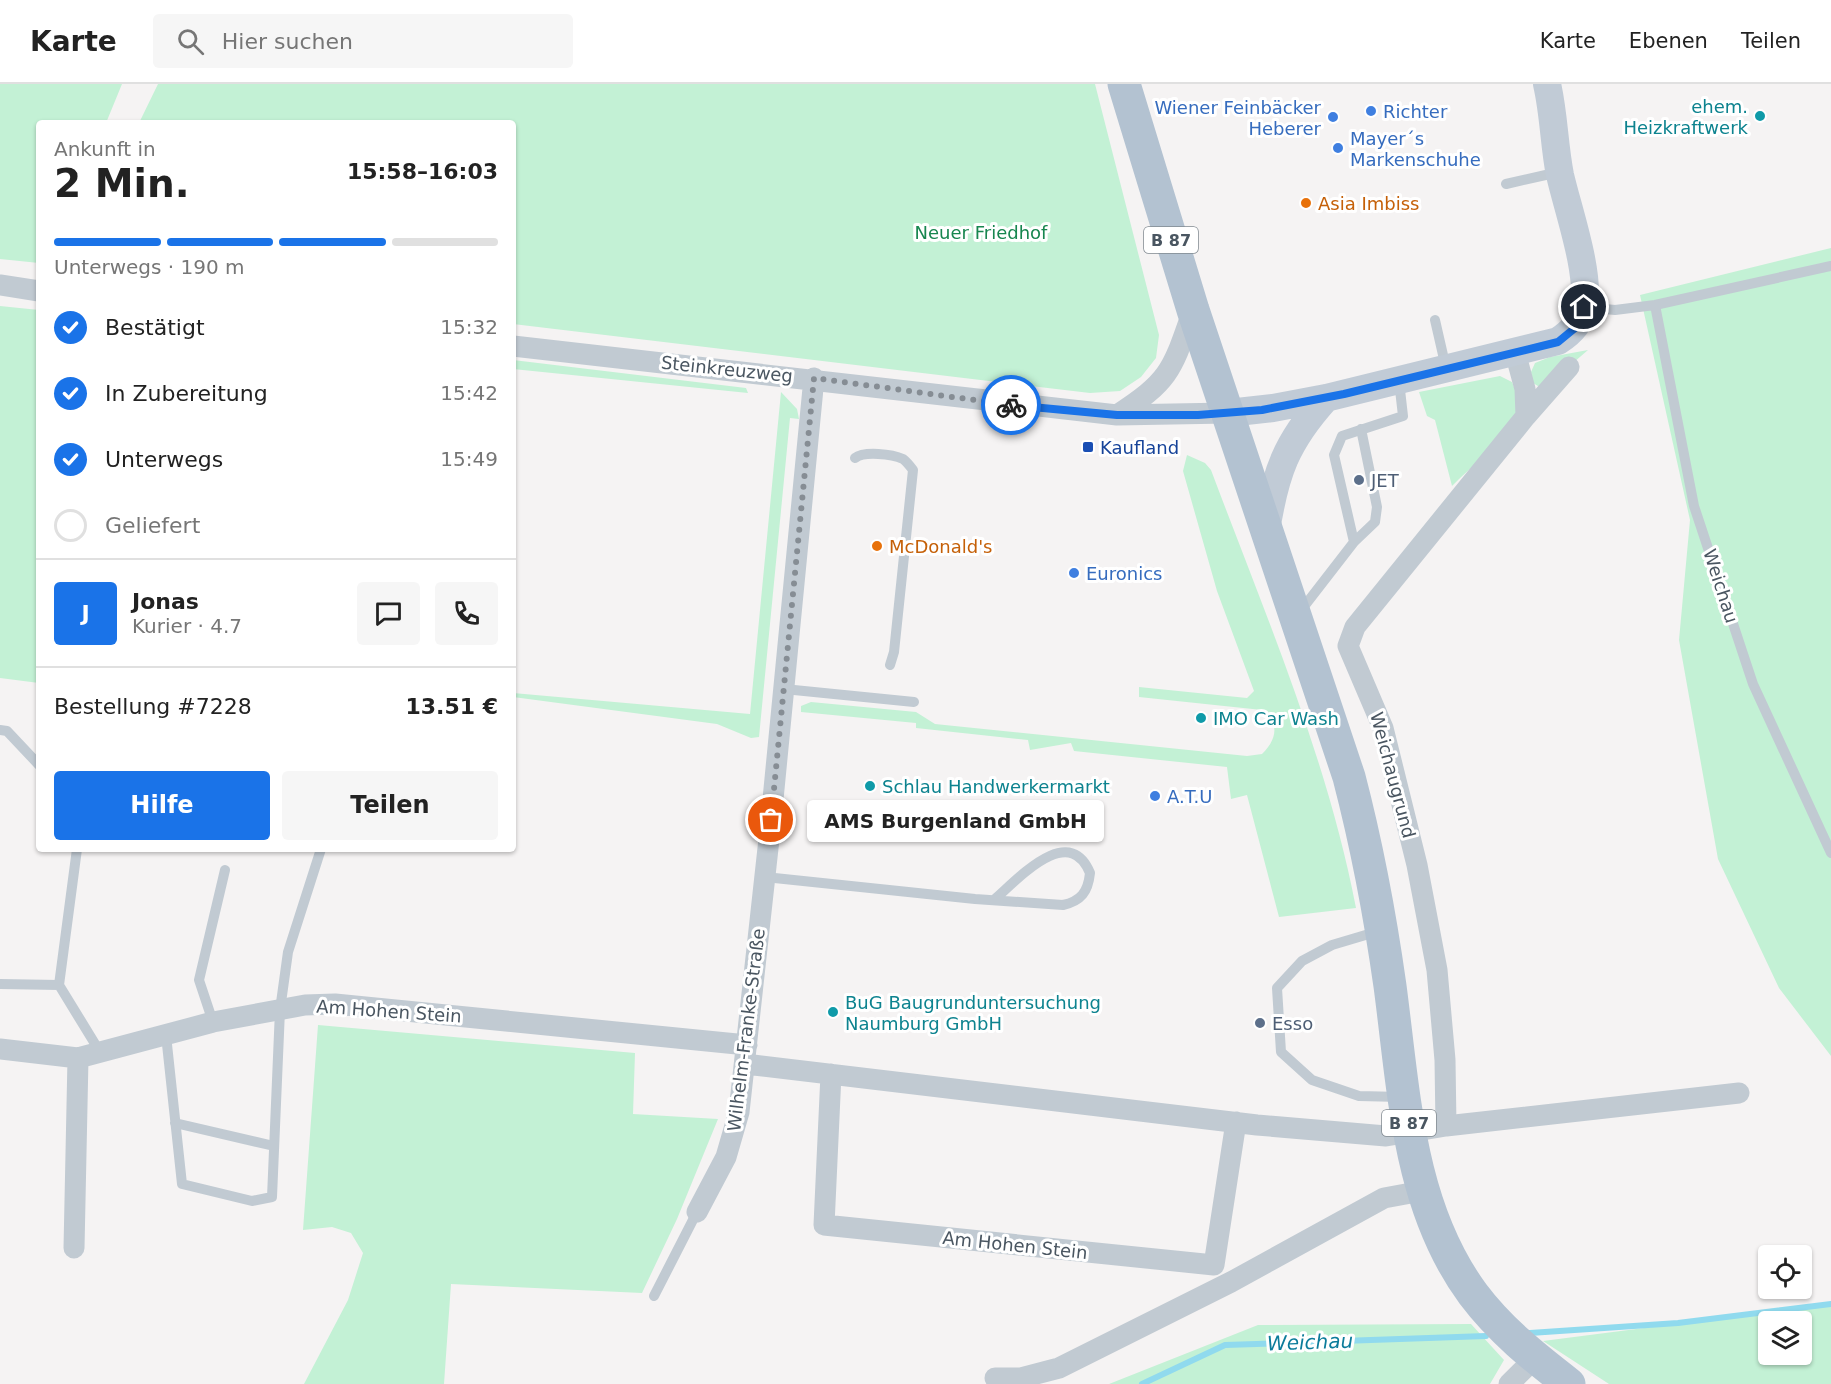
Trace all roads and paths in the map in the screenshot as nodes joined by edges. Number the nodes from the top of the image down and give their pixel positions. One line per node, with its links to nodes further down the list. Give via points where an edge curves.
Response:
1 (1124, 84): 10 (main road, B 87)
2 (1547, 84): 3 (street)
3 (1560, 172): 4 (lane); 9 (street, via 1585,282)
4 (1506, 184)
5 (1831, 266): 8 (lane)
6 (0, 285): 7 (street)
7 (36, 291)
8 (1655, 305): 9 (lane, via 1615,310); 34 (lane, Weichau, via 1694,506 1753,684)
9 (1584, 307): 13 (street, via 1575,328 1558,342)
10 (1193, 310): 19 (main road, B 87); 20 (street, via 1163,382)
11 (1435, 320): 15 (lane)
12 (516, 346): 16 (street, Steinkreuzweg)
13 (1515, 352): 15 (street); 21 (street, via 1525,389)
14 (1569, 367): 21 (street, Weichaugrund)
15 (1446, 368): 17 (street)
16 (814, 378): 20 (street, Steinkreuzweg); 28 (street, Wilhelm-Franke-Straße)
17 (1398, 381): 18 (street); 22 (lane, via 1403,416)
18 (1326, 398): 19 (street); 24 (street, via 1292,440 1277,480)
19 (1228, 413): 20 (street, Steinkreuzweg); 24 (main road, B 87)
20 (1117, 415)
21 (1526, 416): 53 (street, Weichaugrund, via 1356,627 1348,646 1383,728 1417,865 1437,970 1446,1060)
22 (1361, 429): 25 (lane, via 1377,507 1375,522); 25 (lane, via 1341,436 1334,455)
23 (855, 458): 27 (lane, via 862,454 896,457 913,470)
24 (1266, 531): 26 (main road, B 87)
25 (1354, 542): 26 (lane)
26 (1296, 618): 38 (main road, B 87, via 1349,777 1369,855)
27 (890, 665)
28 (784, 689): 29 (lane); 36 (street, Wilhelm-Franke-Straße)
29 (914, 702)
30 (0, 730): 31 (lane, via 7,731)
31 (36, 762)
32 (77, 852): 40 (lane)
33 (320, 852): 41 (lane, via 288,952)
34 (1831, 852)
35 (225, 870): 42 (lane, via 199,980)
36 (765, 877): 37 (lane); 46 (street, Wilhelm-Franke-Straße)
37 (995, 898): 37 (lane, via 1074,903 1083,896 1090,873 1082,859 1057,852)
38 (1382, 930): 50 (main road, B 87); 50 (lane, via 1332,945 1302,961 1277,988 1281,1052 1312,1080 1359,1096)
39 (0, 984): 40 (lane)
40 (59, 985): 45 (lane)
41 (280, 1010): 42 (street, Am Hohen Stein); 46 (street, Am Hohen Stein, via 335,1004); 55 (lane)
42 (213, 1022): 43 (street, Am Hohen Stein)
43 (166, 1035): 45 (street, Am Hohen Stein); 52 (lane)
44 (0, 1049): 47 (street, Am Hohen Stein)
45 (100, 1052): 47 (street, Am Hohen Stein)
46 (746, 1054): 48 (street, Am Hohen Stein); 57 (street, Wilhelm-Franke-Straße, via 733,1137)
47 (78, 1058): 58 (street)
48 (831, 1074): 51 (street, Am Hohen Stein); 51 (street, Am Hohen Stein, via 824,1225 1214,1265)
49 (1739, 1093): 53 (street)
50 (1405, 1097): 54 (main road, B 87)
51 (1236, 1122): 54 (street, Am Hohen Stein, via 1386,1136)
52 (175, 1123): 55 (lane); 55 (lane, via 182,1184 252,1202 272,1197)
53 (1446, 1126): 54 (street)
54 (1410, 1132): 56 (main road, B 87)
55 (274, 1146)
56 (1422, 1191): 60 (main road, B 87, via 1444,1245 1473,1294); 61 (street, via 1384,1198 1231,1282 1059,1368 1021,1378)
57 (697, 1212): 59 (lane)
58 (74, 1248)
59 (654, 1296)
60 (1535, 1358): 62 (street); 63 (main road, B 87)
61 (995, 1378)
62 (1509, 1384)
63 (1569, 1384)

